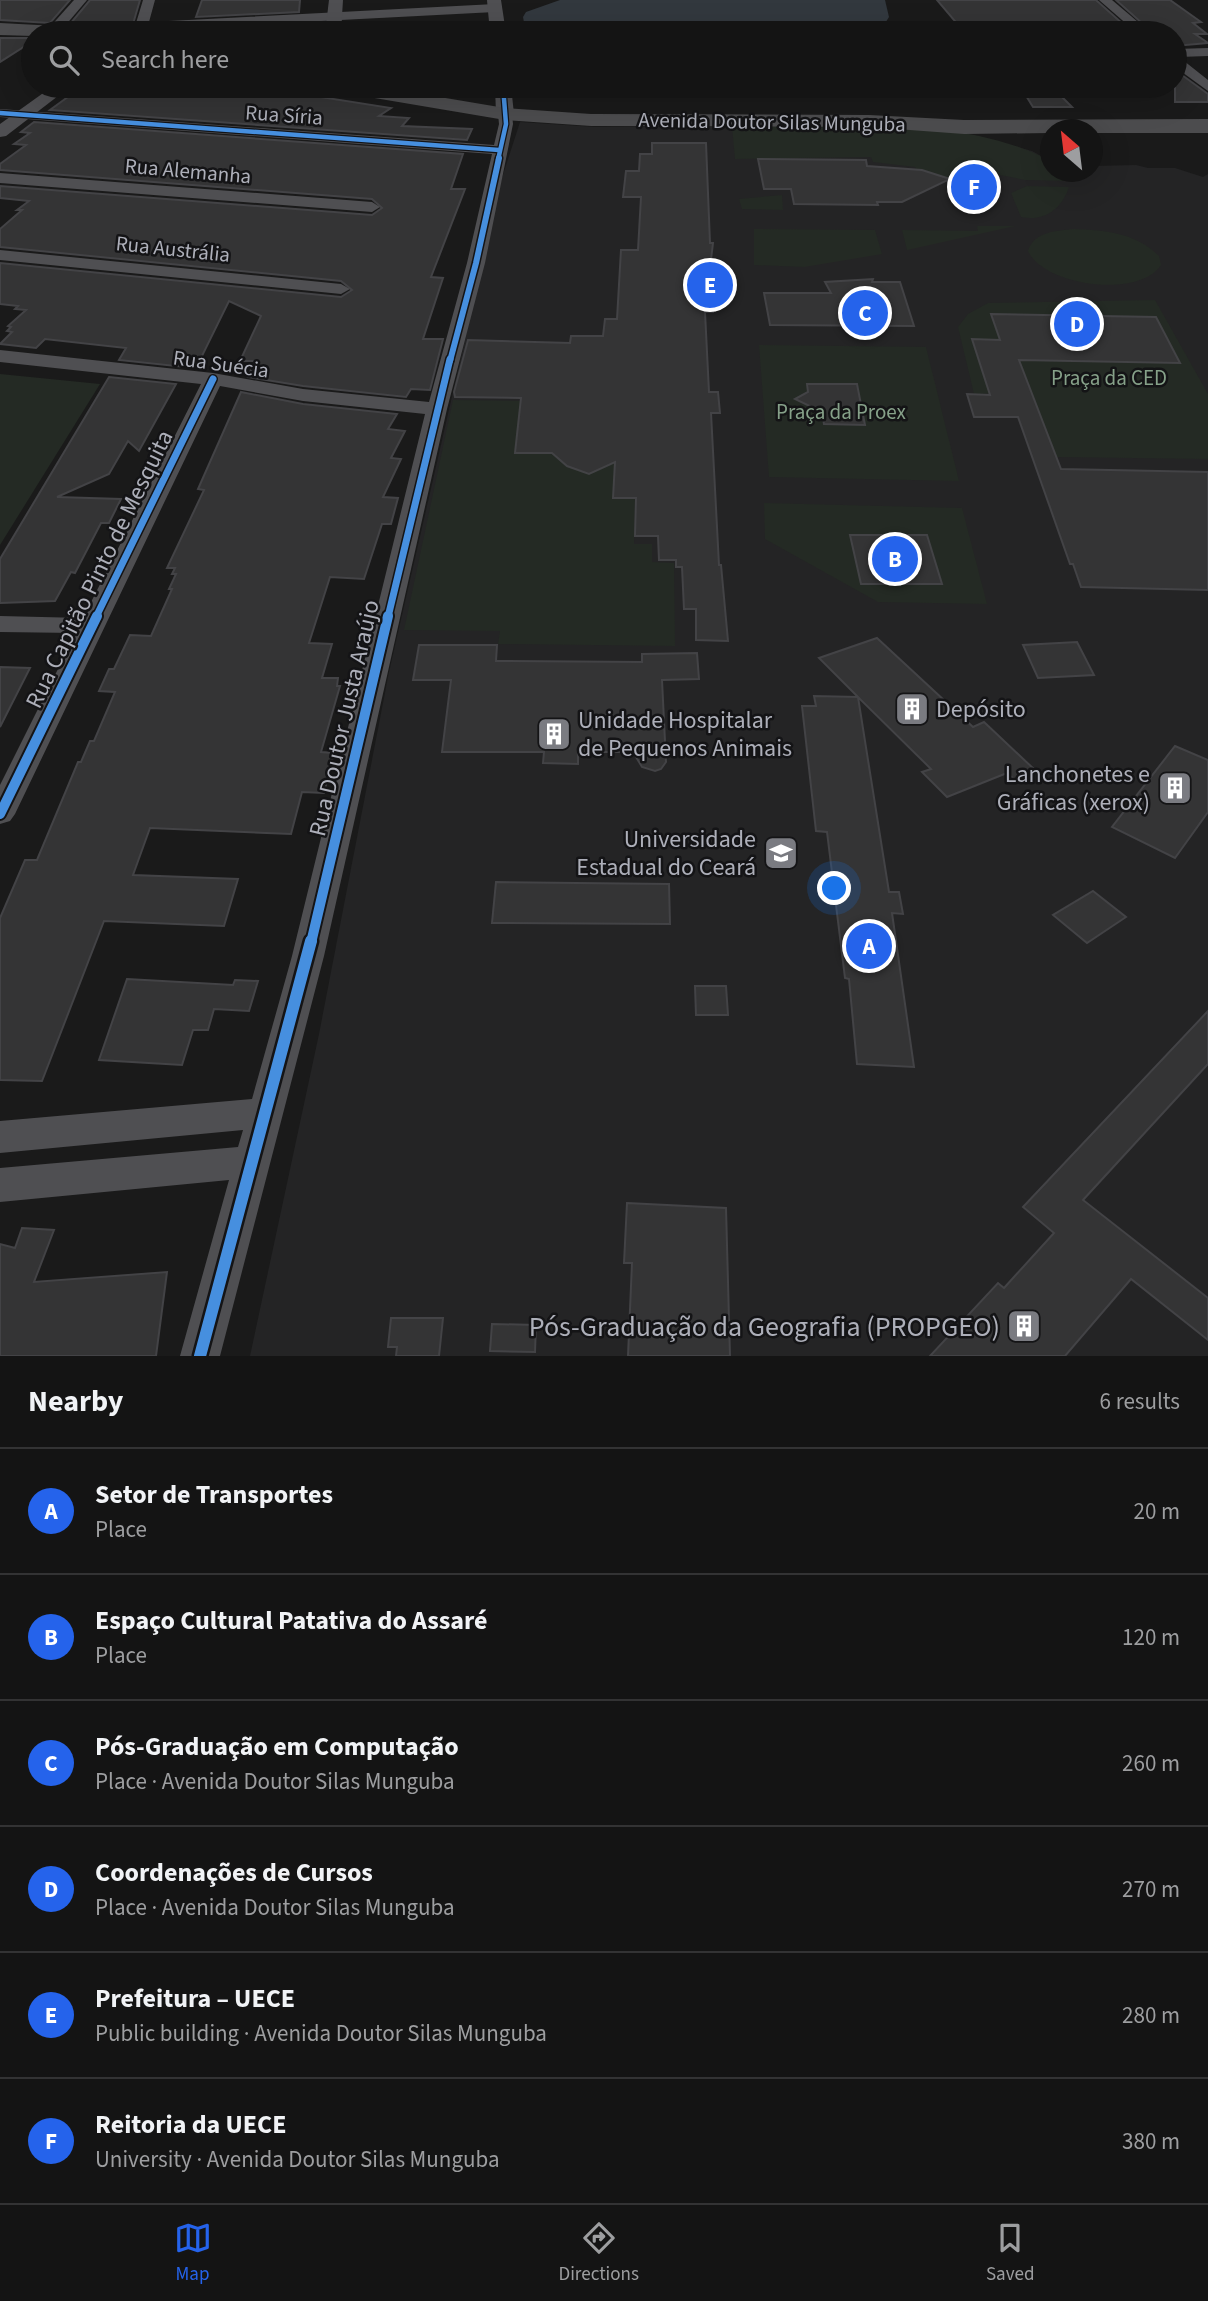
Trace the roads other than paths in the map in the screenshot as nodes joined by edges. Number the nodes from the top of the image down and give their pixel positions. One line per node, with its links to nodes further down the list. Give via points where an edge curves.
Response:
1 (81, 0): 7 (street)
2 (149, 0): 8 (street)
3 (336, 0): 6 (street)
4 (1105, 0): 11 (street)
5 (494, 4): 6 (street)
6 (334, 17): 9 (street); 10 (street)
7 (63, 21)
8 (142, 21)
9 (269, 21)
10 (334, 21)
11 (1130, 21)
12 (0, 32): 13 (main road); 14 (main road)
13 (21, 32)
14 (21, 35)
15 (1208, 52): 16 (street)
16 (1187, 53)
17 (1187, 70): 18 (street)
18 (1208, 87)
19 (22, 98): 24 (street)
20 (47, 98): 27 (street)
21 (463, 98): 23 (main road, Avenida Doutor Silas Munguba)
22 (472, 98): 23 (main road, Avenida Doutor Silas Munguba)
23 (504, 102): 25 (main road, Avenida Doutor Silas Munguba, via 619,112); 29 (main road, Avenida Doutor Silas Munguba, via 591,120 869,121); 31 (street, Rua Doutor Justa Araújo, via 506,124)
24 (1, 113): 27 (street, Rua Síria)
25 (1058, 113): 26 (main road, Avenida Doutor Silas Munguba); 29 (main road, via 979,118)
26 (1208, 113)
27 (24, 115): 30 (street); 31 (street, Rua Síria)
28 (1208, 126): 29 (main road, Avenida Doutor Silas Munguba)
29 (973, 127)
30 (0, 132)
31 (499, 150): 38 (street, Rua Doutor Justa Araújo, via 473,276)
32 (0, 178): 33 (street, Rua Alemanha)
33 (372, 207)
34 (0, 255): 35 (street, Rua Austrália)
35 (341, 289)
36 (0, 356): 37 (street, Rua Suécia)
37 (213, 379): 38 (street, Rua Suécia, via 303,395); 40 (street, Rua Capitão Pinto de Mesquita)
38 (437, 409): 42 (street, Rua Doutor Justa Araújo, via 308,956)
39 (0, 624): 40 (street)
40 (93, 626): 41 (street, Rua Capitão Pinto de Mesquita)
41 (0, 814)
42 (265, 1113): 43 (street); 44 (street, Rua Doutor Justa Araújo)
43 (0, 1137)
44 (252, 1162): 45 (street); 46 (street, Rua Doutor Justa Araújo)
45 (0, 1185)
46 (200, 1356)

